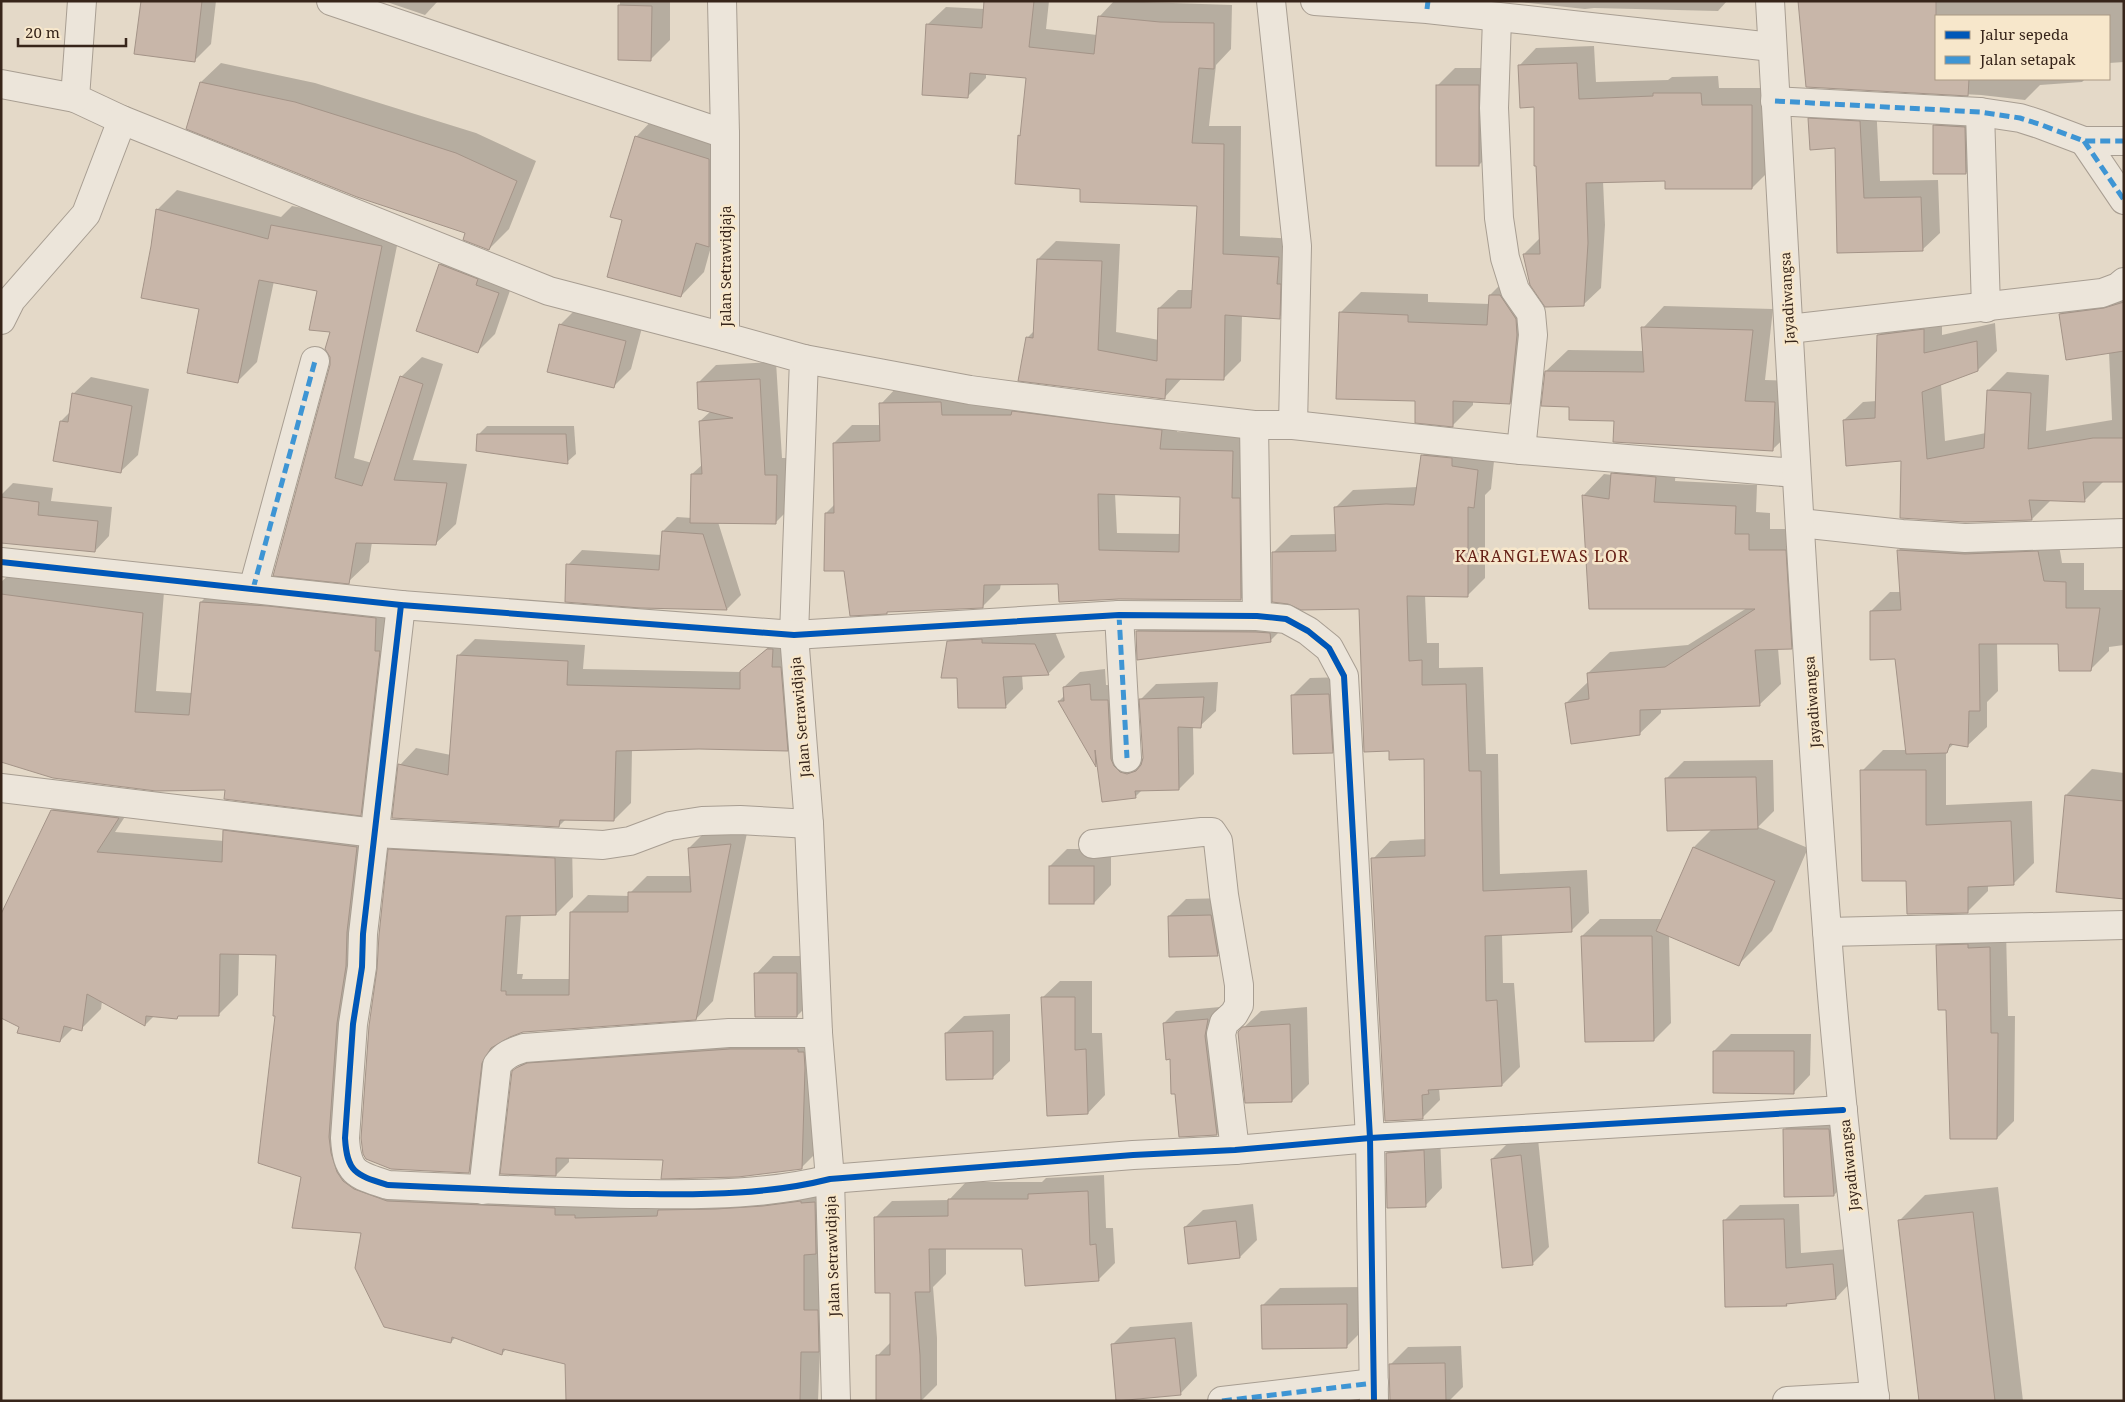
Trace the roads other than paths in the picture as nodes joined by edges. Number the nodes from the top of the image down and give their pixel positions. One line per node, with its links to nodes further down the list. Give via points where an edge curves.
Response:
1 (82, 1): 11 (street)
2 (331, 1): 15 (street)
3 (722, 1): 15 (street, Jalan Setrawidjaja)
4 (1271, 1): 27 (street, via 1297,246)
5 (1315, 1): 7 (street)
6 (1770, 1): 9 (street, Jayadiwangsa)
7 (1427, 5): 8 (street)
8 (1497, 18): 9 (street); 28 (street, via 1494,108 1499,218 1505,258 1516,290 1531,313 1533,335)
9 (1772, 47): 12 (street, Jayadiwangsa)
10 (1, 84): 11 (street)
11 (74, 98): 14 (street)
12 (1775, 101): 13 (street); 22 (street, Jayadiwangsa)
13 (1980, 112): 16 (street, via 2020,118); 20 (street)
14 (122, 120): 21 (street, via 86,214 11,300); 23 (street, via 549,291)
15 (725, 134): 23 (street, Jalan Setrawidjaja)
16 (2084, 141): 17 (street); 18 (street)
17 (2124, 141)
18 (2124, 200)
19 (2124, 282): 20 (street, via 2102,293)
20 (1986, 308): 22 (street)
21 (1, 320)
22 (1790, 329): 29 (street, Jayadiwangsa)
23 (725, 337): 24 (street, Jalan Setrawidjaja)
24 (804, 359): 26 (street, via 970,390); 37 (street, Jalan Setrawidjaja)
25 (316, 361): 33 (street)
26 (1254, 425): 27 (street); 36 (street)
27 (1293, 425): 28 (street)
28 (1521, 450): 29 (street)
29 (1795, 473): 30 (street, Jayadiwangsa)
30 (1800, 523): 31 (street, via 1966,538); 44 (street, Jayadiwangsa)
31 (2124, 533)
32 (1, 562): 33 (street)
33 (254, 589): 34 (street)
34 (401, 605): 37 (street); 41 (street)
35 (1119, 615): 36 (street); 37 (street); 38 (street)
36 (1257, 616): 47 (street, via 1286,619 1308,631 1329,648 1344,676)
37 (794, 635): 40 (street, Jalan Setrawidjaja)
38 (1127, 758)
39 (1, 788): 41 (street)
40 (809, 824): 41 (street, via 702,821 670,826 630,841 603,845); 45 (street, Jalan Setrawidjaja)
41 (374, 833): 50 (street, via 362,967 353,1024 346,1155 352,1169 388,1185)
42 (1093, 844): 48 (street, via 1202,832 1212,832 1218,841 1239,985 1239,1004 1224,1024 1221,1034)
43 (2124, 925): 44 (street)
44 (1827, 932): 46 (street, Jayadiwangsa)
45 (818, 1033): 49 (street, Jalan Setrawidjaja); 50 (street, via 729,1033 524,1048 512,1052 497,1066)
46 (1843, 1110): 47 (street); 52 (street, Jayadiwangsa)
47 (1370, 1138): 48 (street); 51 (street)
48 (1235, 1150): 49 (street)
49 (830, 1179): 50 (street, via 798,1187 703,1194); 53 (street, Jalan Setrawidjaja)
50 (483, 1190)
51 (1374, 1392): 54 (street)
52 (1875, 1398): 55 (street)
53 (836, 1401)
54 (1222, 1401)
55 (1787, 1401)

